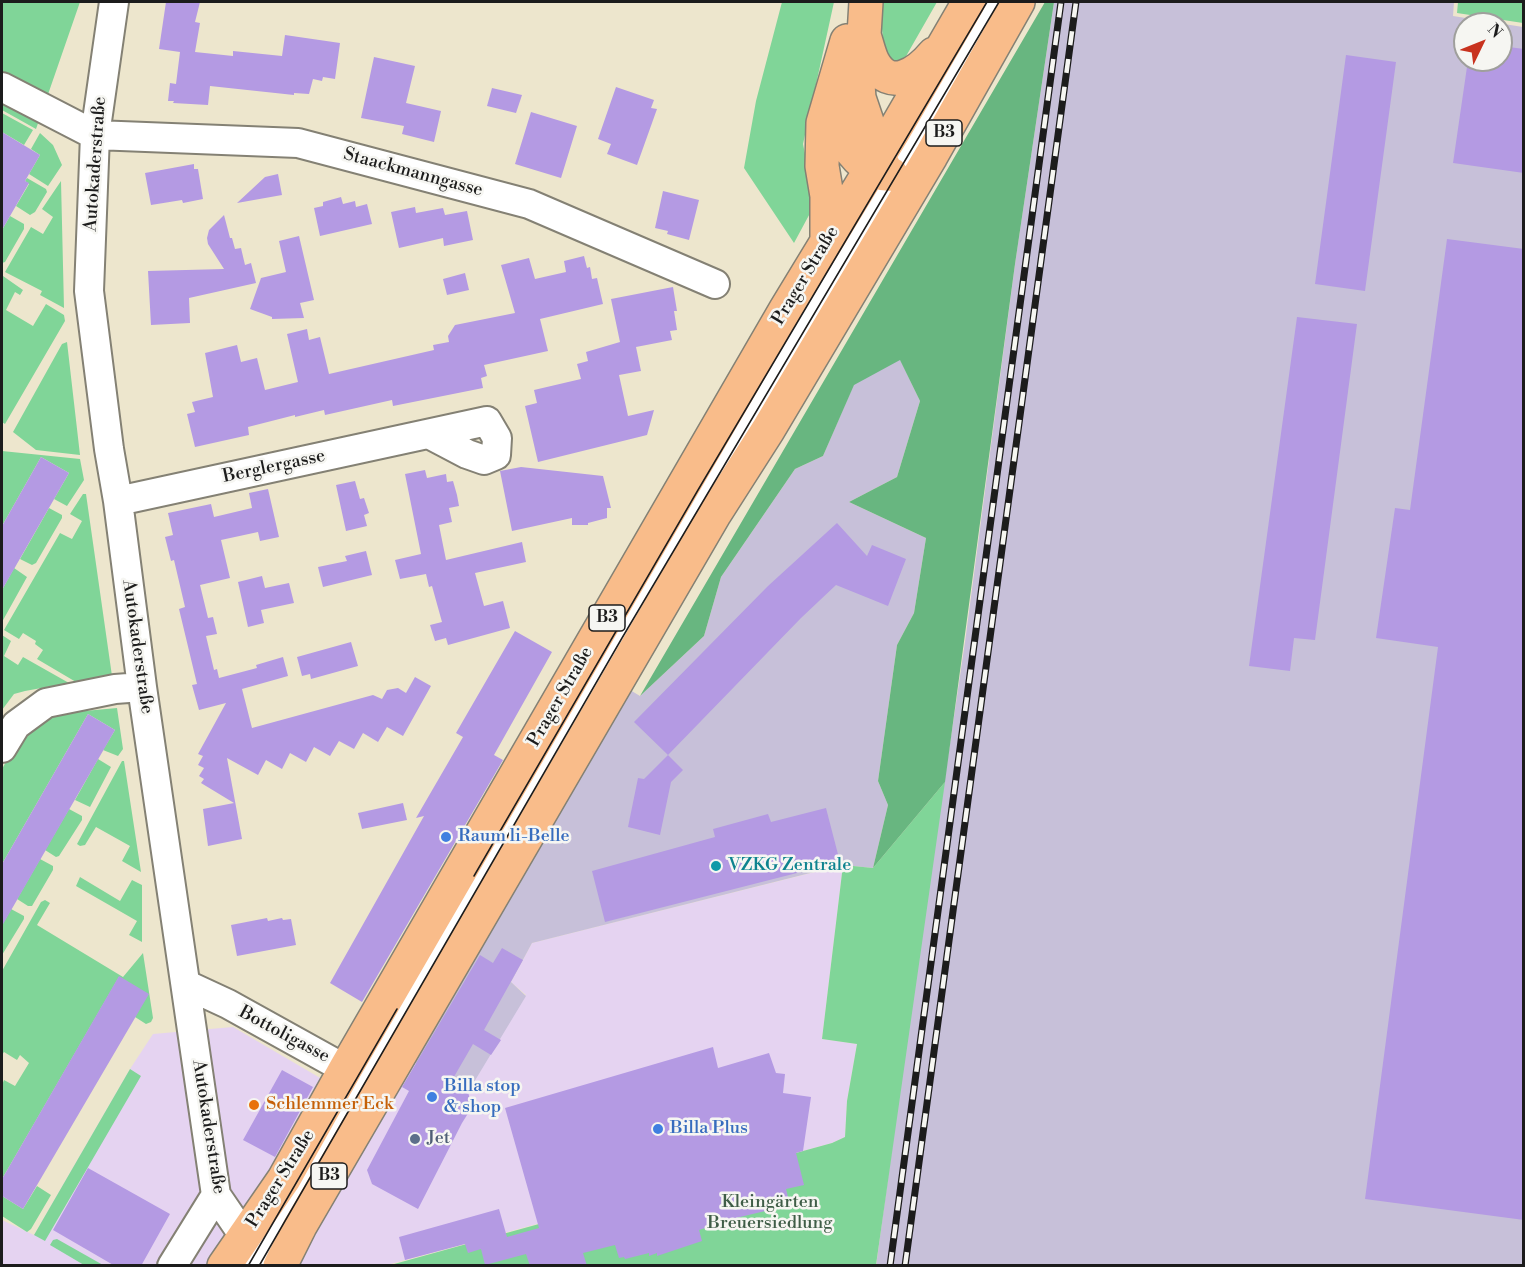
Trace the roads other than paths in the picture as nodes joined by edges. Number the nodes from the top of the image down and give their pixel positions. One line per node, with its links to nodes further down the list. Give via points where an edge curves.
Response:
1 (114, 2): 9 (street, Autokaderstraße)
2 (859, 2): 8 (main road)
3 (866, 2): 5 (main road)
4 (996, 5): 6 (main road, Prager Straße / B3); 10 (main road, Prager Straße / B3); 11 (street)
5 (864, 35): 6 (main road, via 880,73 892,78 922,68); 11 (main road, via 857,72 859,98)
6 (944, 44): 11 (main road, Prager Straße / B3)
7 (2, 87): 9 (street)
8 (833, 88): 11 (main road, via 844,141 854,156); 12 (main road, via 823,123)
9 (95, 135): 14 (street, Staackmanngasse, via 298,143 529,204); 16 (street, Autokaderstraße, via 88,291)
10 (931, 156): 11 (main road, via 911,168); 13 (main road, Prager Straße / B3)
11 (883, 171): 12 (main road, Prager Straße / B3); 13 (main road, via 891,192); 20 (street)
12 (827, 239): 20 (main road, Prager Straße / B3)
13 (876, 248): 20 (main road, Prager Straße / B3, via 768,430)
14 (715, 284)
15 (429, 434): 16 (street, Berglergasse)
16 (118, 501): 17 (street, Autokaderstraße)
17 (142, 687): 18 (street, via 46,703 16,724); 19 (street, Autokaderstraße)
18 (2, 748)
19 (187, 985): 20 (street, Bottoligasse); 21 (street, Autokaderstraße)
20 (362, 1078): 22 (main road, Prager Straße / B3, via 300,1226); 22 (main road, Prager Straße / B3, via 284,1179)
21 (216, 1195): 22 (street, Autokaderstraße); 23 (street)
22 (265, 1255): 24 (main road, Prager Straße / B3)
23 (172, 1266)
24 (224, 1266)

